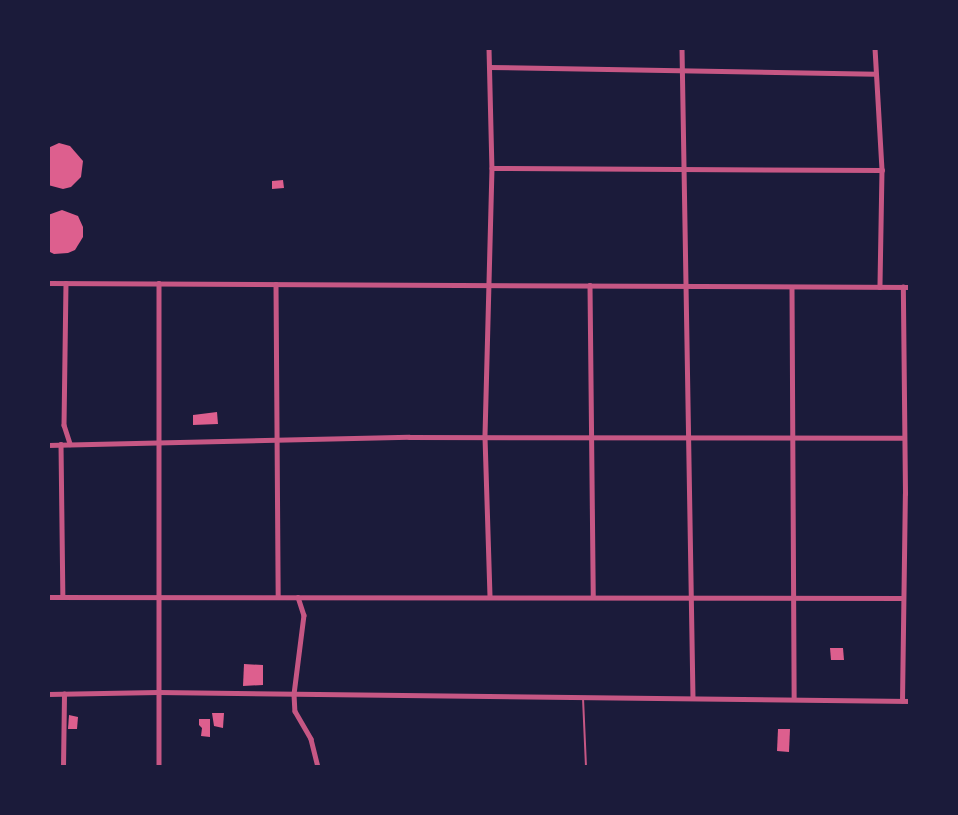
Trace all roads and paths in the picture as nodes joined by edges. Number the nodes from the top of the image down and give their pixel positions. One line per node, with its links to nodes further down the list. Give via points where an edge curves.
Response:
1 (489, 48): 4 (street)
2 (682, 48): 5 (street)
3 (874, 48): 6 (street)
4 (489, 67): 5 (street); 7 (street)
5 (682, 69): 6 (street); 8 (street)
6 (875, 74): 9 (street)
7 (492, 168): 8 (street); 14 (street)
8 (684, 170): 9 (street); 16 (street)
9 (882, 170): 18 (street)
10 (48, 283): 11 (street)
11 (66, 283): 12 (street); 31 (street, via 64,425)
12 (159, 283): 13 (street); 29 (street)
13 (276, 284): 14 (street); 28 (street)
14 (489, 285): 15 (street); 23 (street)
15 (590, 285): 16 (street); 24 (street)
16 (684, 286): 17 (street); 25 (street)
17 (792, 286): 18 (street); 26 (street)
18 (879, 287): 19 (street)
19 (903, 287): 20 (street); 21 (street)
20 (910, 287)
21 (903, 394): 22 (street); 27 (street)
22 (910, 394)
23 (485, 437): 24 (street); 28 (street); 39 (street)
24 (591, 438): 25 (street); 40 (street)
25 (688, 438): 26 (street); 41 (street)
26 (792, 438): 27 (street); 42 (street)
27 (904, 438): 33 (street)
28 (277, 439): 29 (street); 37 (street)
29 (159, 441): 31 (street); 36 (street)
30 (61, 444): 31 (street); 32 (street); 35 (street)
31 (70, 444)
32 (48, 445)
33 (907, 505): 43 (street)
34 (48, 597): 35 (street)
35 (63, 597): 36 (street)
36 (159, 597): 37 (street); 44 (street)
37 (278, 597): 38 (street)
38 (298, 597): 39 (street); 47 (street, via 304,615)
39 (490, 597): 40 (street)
40 (593, 597): 41 (street)
41 (691, 598): 42 (street); 49 (street)
42 (793, 598): 43 (street); 50 (street)
43 (903, 598): 51 (street)
44 (158, 692): 46 (street); 47 (street); 54 (street)
45 (48, 694): 46 (street)
46 (64, 694): 53 (street)
47 (294, 694): 48 (street); 55 (street, via 295,711 311,739)
48 (583, 698): 49 (street); 56 (lane)
49 (693, 698): 50 (street)
50 (794, 699): 51 (street)
51 (902, 701): 52 (street)
52 (910, 701)
53 (63, 767)
54 (159, 767)
55 (318, 767)
56 (586, 767)

